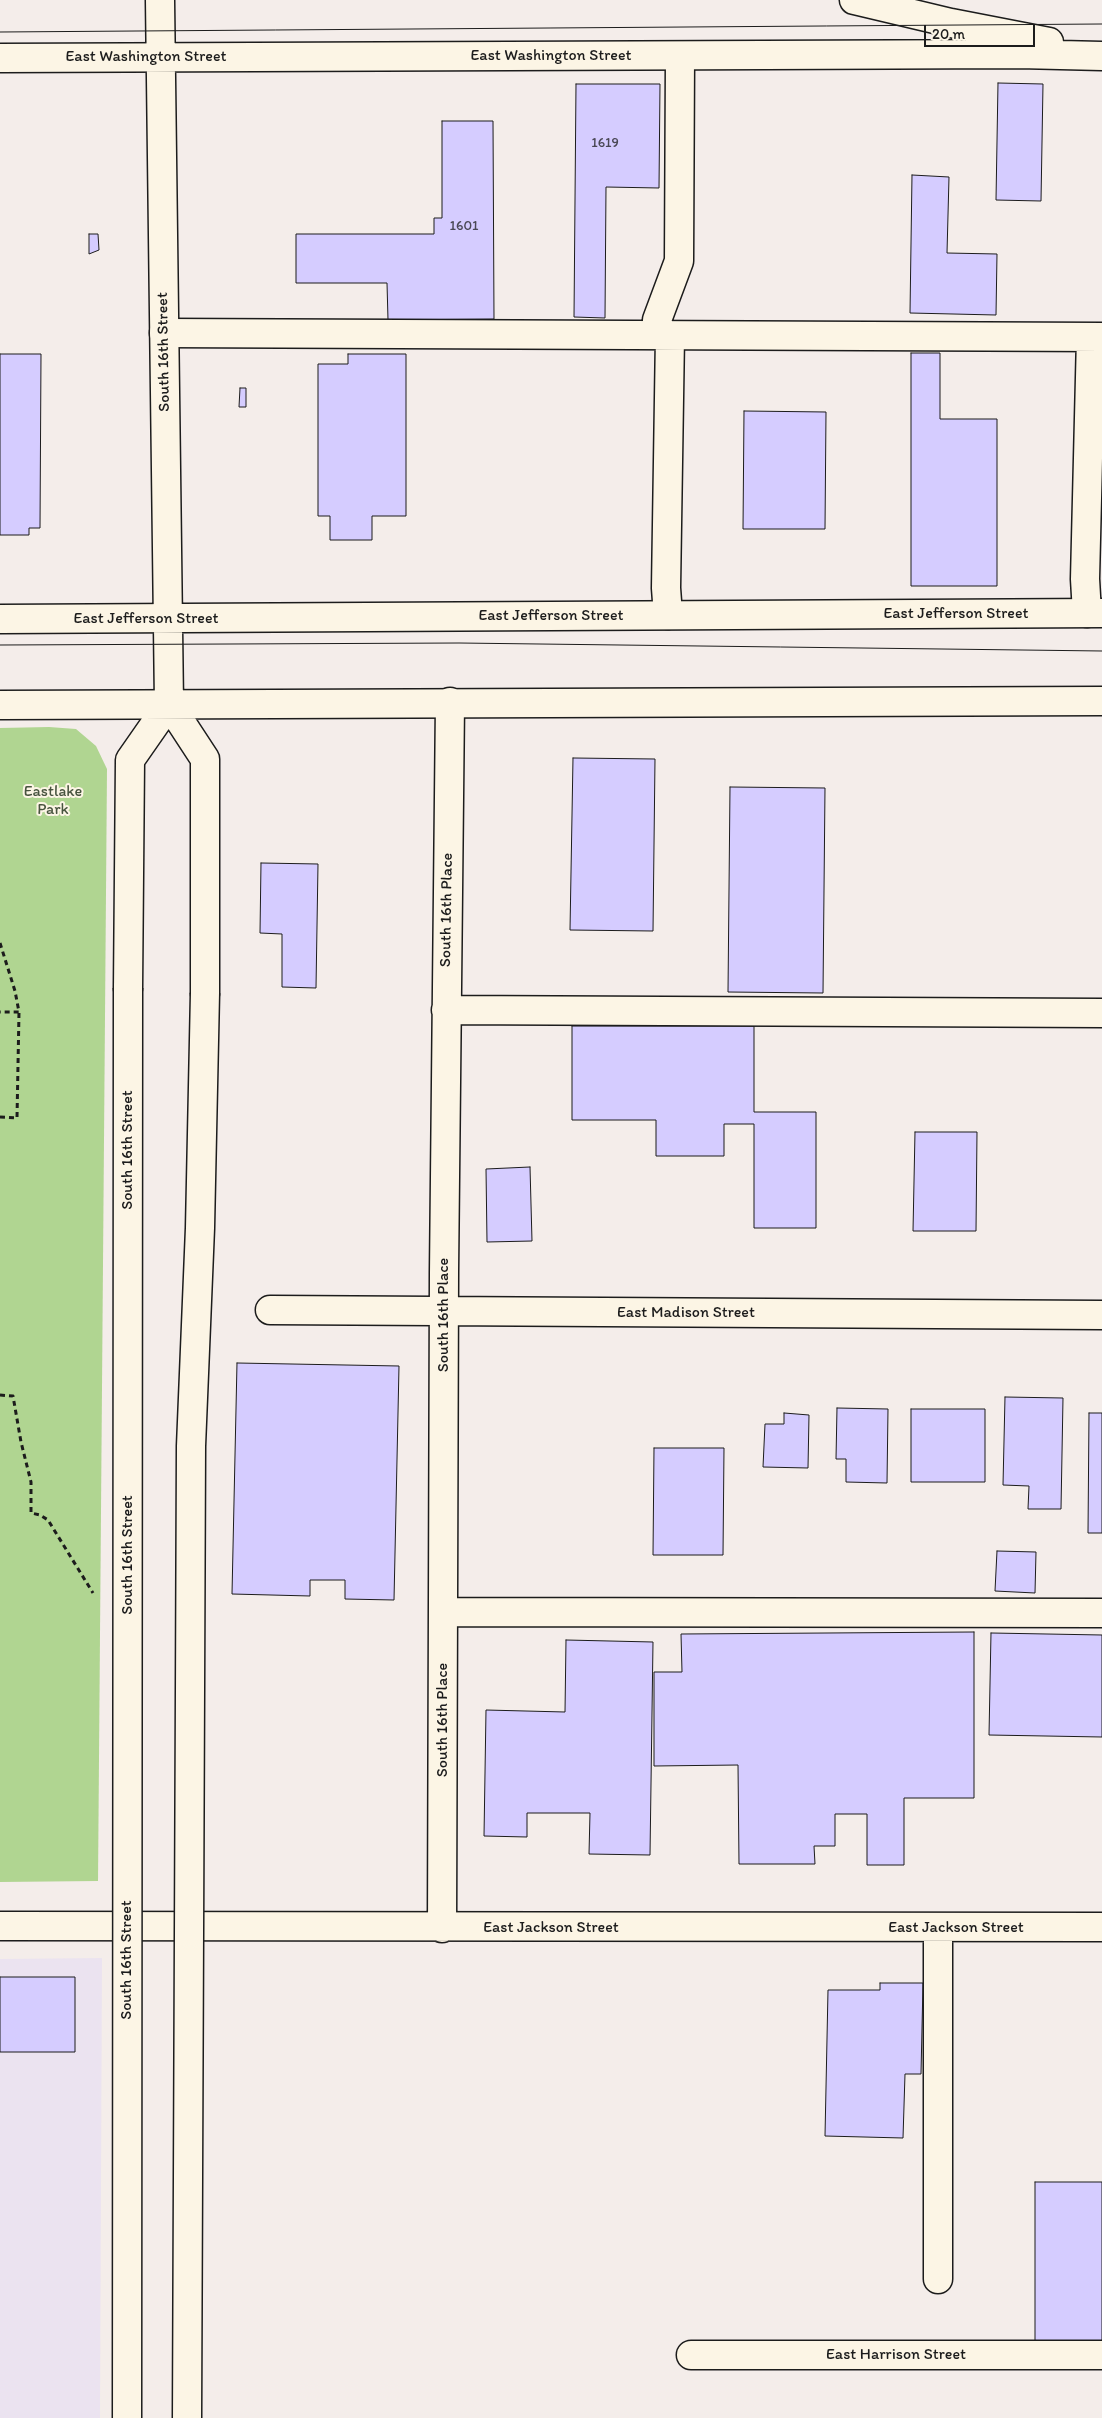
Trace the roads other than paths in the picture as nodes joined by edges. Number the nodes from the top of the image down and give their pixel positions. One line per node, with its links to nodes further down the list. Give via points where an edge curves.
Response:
1 (160, 0): 4 (main road, South 16th Street)
2 (854, 0): 3 (main road)
3 (1102, 55): 5 (main road, East Washington Street)
4 (160, 56): 5 (main road, East Washington Street); 6 (main road, East Washington Street); 7 (main road, South 16th Street)
5 (680, 56): 8 (main road, via 679,261 657,320)
6 (0, 58)
7 (164, 333): 8 (main road); 13 (main road, South 16th Street)
8 (664, 335): 9 (main road); 11 (main road)
9 (1097, 337): 10 (main road, via 1085,579)
10 (1094, 613): 11 (main road, East Jefferson Street)
11 (668, 615): 13 (main road, East Jefferson Street)
12 (0, 619): 13 (main road, East Jefferson Street)
13 (167, 619): 16 (main road, South 16th Street)
14 (1102, 701): 15 (main road)
15 (450, 702): 16 (main road); 18 (main road, South 16th Place)
16 (169, 704): 17 (main road); 32 (main road, South 16th Street, bridge, via 130,760); 33 (main road, bridge, via 205,759 205,993 191,1446)
17 (0, 705)
18 (446, 1010): 19 (main road); 21 (main road, South 16th Place)
19 (1102, 1013)
20 (270, 1310): 21 (main road, East Madison Street)
21 (444, 1313): 22 (main road, East Madison Street); 23 (main road, South 16th Place)
22 (1102, 1315)
23 (443, 1612): 24 (main road); 27 (main road, South 16th Place)
24 (1102, 1613)
25 (0, 1926): 27 (main road, East Jackson Street)
26 (1102, 1927): 28 (main road, East Jackson Street)
27 (442, 1928): 28 (main road, East Jackson Street)
28 (938, 1928): 29 (main road)
29 (938, 2279)
30 (691, 2355): 31 (main road, East Harrison Street)
31 (1102, 2355)
32 (127, 2418)
33 (187, 2418)

